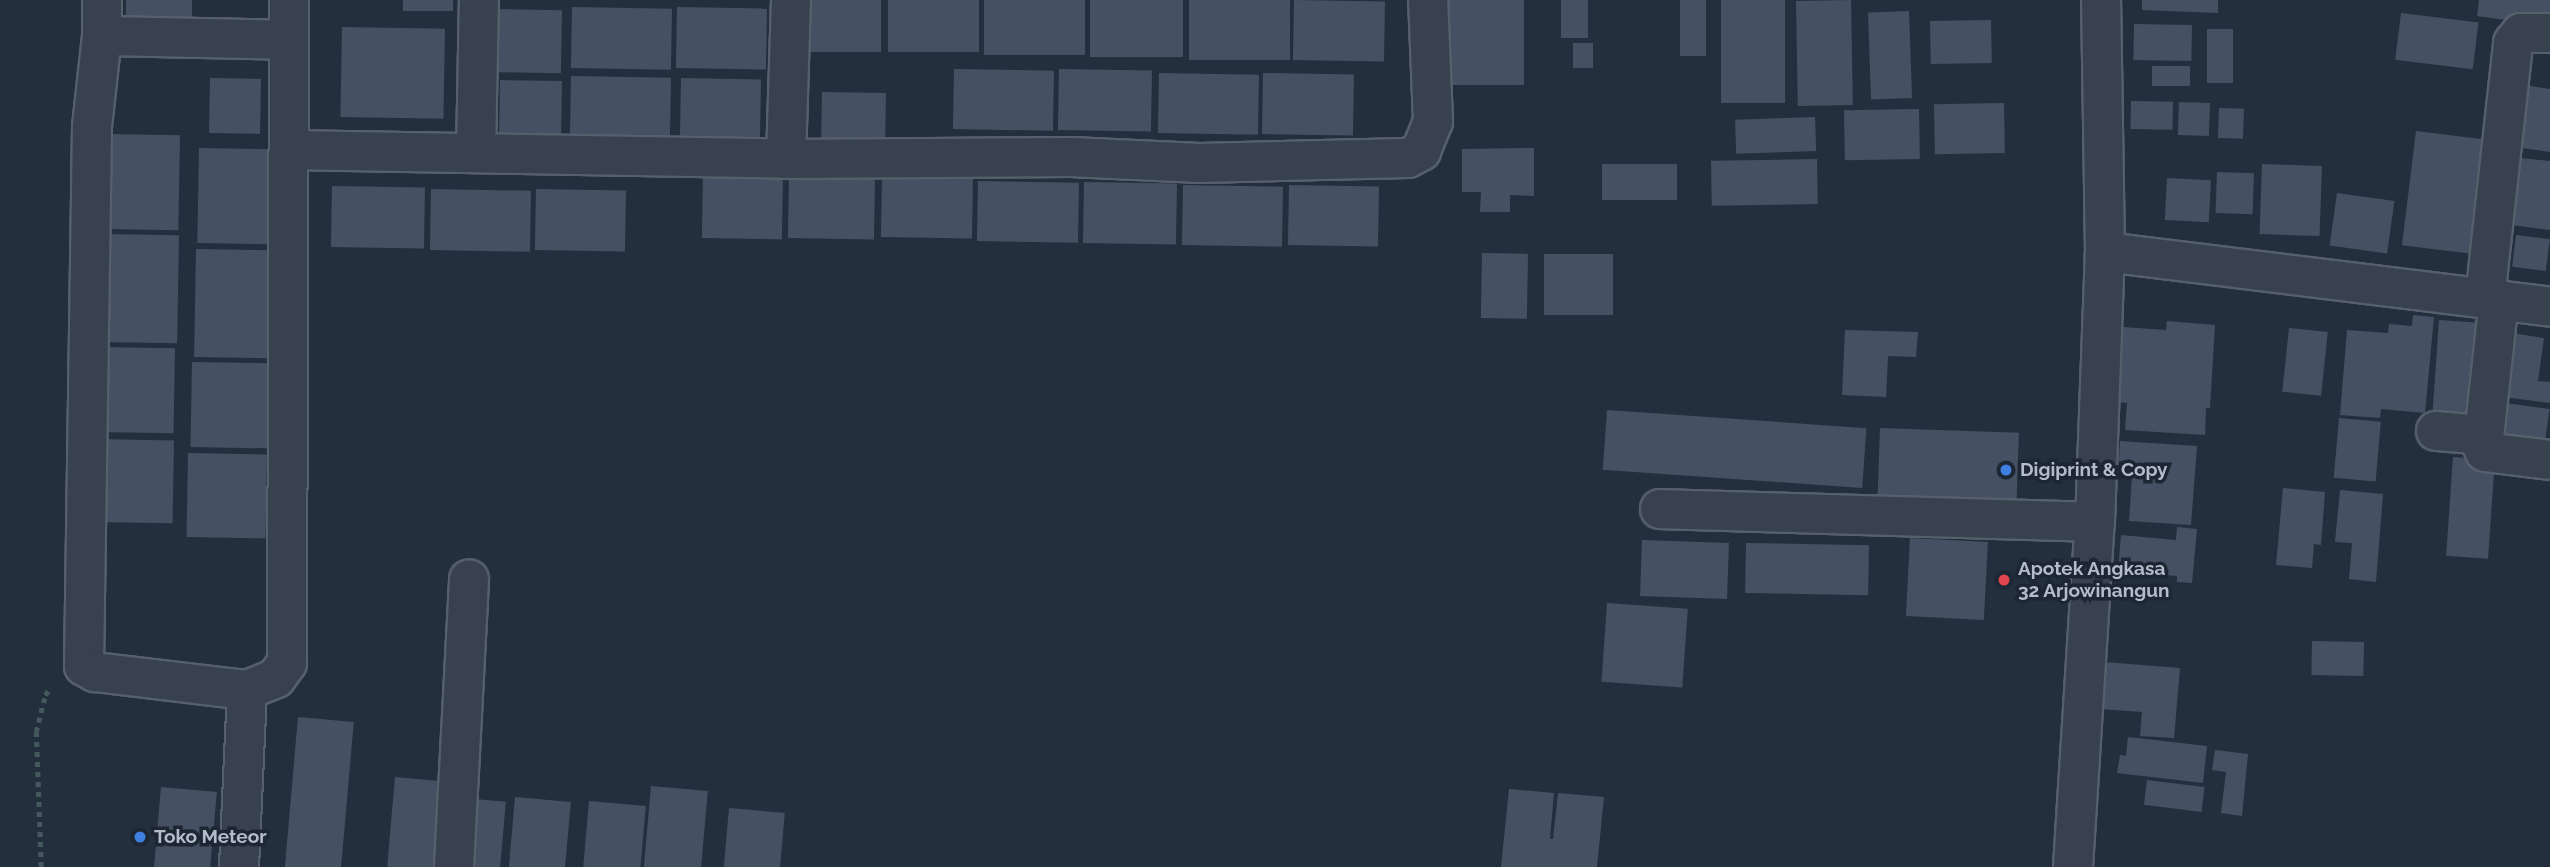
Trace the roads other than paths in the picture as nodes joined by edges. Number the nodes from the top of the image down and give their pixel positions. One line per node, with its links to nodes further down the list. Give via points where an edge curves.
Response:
1 (289, 0): 8 (street)
2 (479, 0): 10 (street)
3 (791, 0): 11 (street)
4 (1428, 0): 11 (street, via 1433,122 1421,151 1408,158 1200,163 1071,157)
5 (2101, 0): 12 (street)
6 (102, 18): 8 (street); 21 (street, via 92,127 84,666 95,672)
7 (2550, 33): 13 (street, via 2521,33 2513,43)
8 (289, 40): 9 (street)
9 (289, 150): 10 (street); 21 (street, via 286,663 276,678)
10 (476, 153): 11 (street)
11 (786, 159)
12 (2105, 252): 13 (street); 19 (street)
13 (2492, 299): 14 (street); 16 (street)
14 (2550, 307)
15 (2437, 431): 16 (street)
16 (2484, 435): 17 (street, via 2485,452)
17 (2550, 460)
18 (1660, 509): 19 (street)
19 (2095, 522): 24 (street)
20 (468, 579): 23 (street)
21 (247, 691): 22 (street)
22 (239, 867)
23 (454, 867)
24 (2073, 867)

